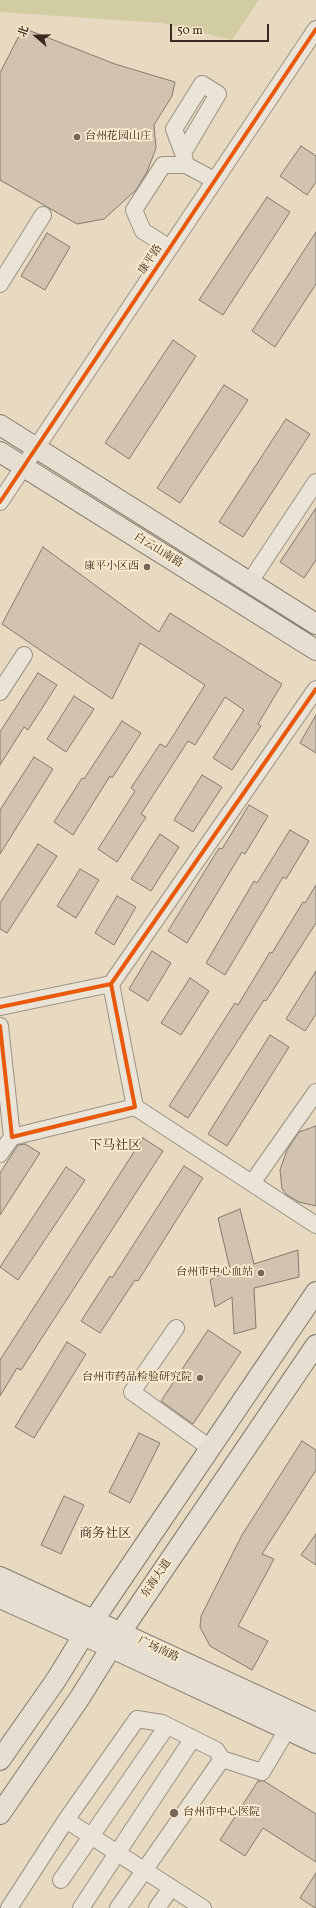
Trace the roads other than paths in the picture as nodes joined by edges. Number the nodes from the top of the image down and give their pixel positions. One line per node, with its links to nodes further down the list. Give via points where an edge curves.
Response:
1 (316, 29): 2 (street, 康平路)
2 (214, 180): 4 (street, 康平路); 4 (street, via 184,159 163,165 134,210 144,231)
3 (43, 215): 5 (street)
4 (170, 248): 7 (street, 康平路)
5 (0, 284)
6 (0, 426): 7 (main road, 白云山南路)
7 (36, 448): 9 (street, 康平路); 12 (main road, 白云山南路)
8 (0, 452): 9 (main road, 白云山南路)
9 (24, 467): 11 (street, 康平路); 14 (main road, 白云山南路)
10 (316, 482): 12 (street)
11 (0, 502)
12 (249, 582): 13 (main road, 白云山南路)
13 (316, 624)
14 (316, 650)
15 (24, 656): 17 (street)
16 (316, 689): 18 (street)
17 (0, 692)
18 (111, 984): 19 (street); 22 (street)
19 (0, 1007)
20 (0, 1026): 23 (street)
21 (316, 1092): 25 (street)
22 (135, 1107): 23 (street); 25 (street)
23 (12, 1137): 24 (street)
24 (0, 1154)
25 (252, 1183): 26 (street)
26 (316, 1225)
27 (316, 1292): 30 (main road)
28 (176, 1328): 30 (street, via 132,1392)
29 (316, 1345): 34 (main road, 东海大道)
30 (210, 1448): 33 (main road)
31 (0, 1577): 33 (main road, 广场南路)
32 (0, 1598): 33 (main road, 广场南路)
33 (88, 1628): 34 (main road, 广场南路); 41 (main road, via 56,1680)
34 (116, 1640): 35 (main road, 广场南路); 37 (main road, 广场南路); 42 (main road, 东海大道)
35 (316, 1723)
36 (167, 1726): 38 (street); 43 (street, via 137,1719); 44 (street)
37 (287, 1730): 39 (main road, 广场南路); 40 (street, via 262,1772)
38 (193, 1738): 40 (street, via 216,1750); 45 (street)
39 (316, 1743)
40 (222, 1759): 46 (street)
41 (0, 1760)
42 (0, 1814)
43 (66, 1820): 44 (street); 50 (street)
44 (92, 1837): 45 (street); 47 (street)
45 (118, 1854): 46 (street); 51 (street)
46 (143, 1870): 48 (street); 52 (street)
47 (61, 1880)
48 (171, 1888): 49 (street); 53 (street)
49 (199, 1907)
50 (9, 1908)
51 (81, 1908)
52 (118, 1908)
53 (157, 1908)

